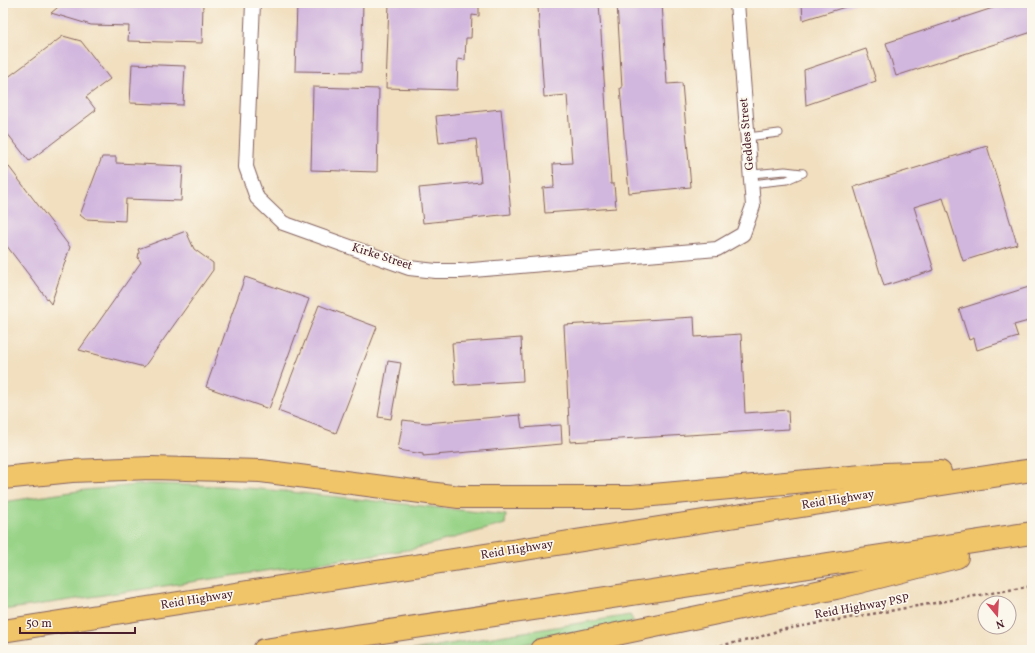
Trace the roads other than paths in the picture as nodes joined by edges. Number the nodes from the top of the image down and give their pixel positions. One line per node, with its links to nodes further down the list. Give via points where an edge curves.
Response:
1 (253, 3): 6 (street, Kirke Street, via 246,167 257,198 283,223 409,268 436,271)
2 (737, 3): 4 (street, Geddes Street)
3 (779, 133): 4 (lane)
4 (748, 137): 5 (street, Geddes Street)
5 (751, 179): 5 (lane, via 786,171 803,173 787,180); 6 (street, Geddes Street, via 753,206 743,234)
6 (717, 249)
7 (1032, 468): 8 (highway, via 884,474 631,497 459,497 261,471 151,468); 13 (highway, Reid Highway)
8 (72, 471): 9 (highway); 10 (highway)
9 (3, 478)
10 (3, 484)
11 (1032, 533): 14 (highway)
12 (1032, 538): 15 (highway, via 836,588)
13 (3, 631)
14 (264, 650)
15 (541, 650)

